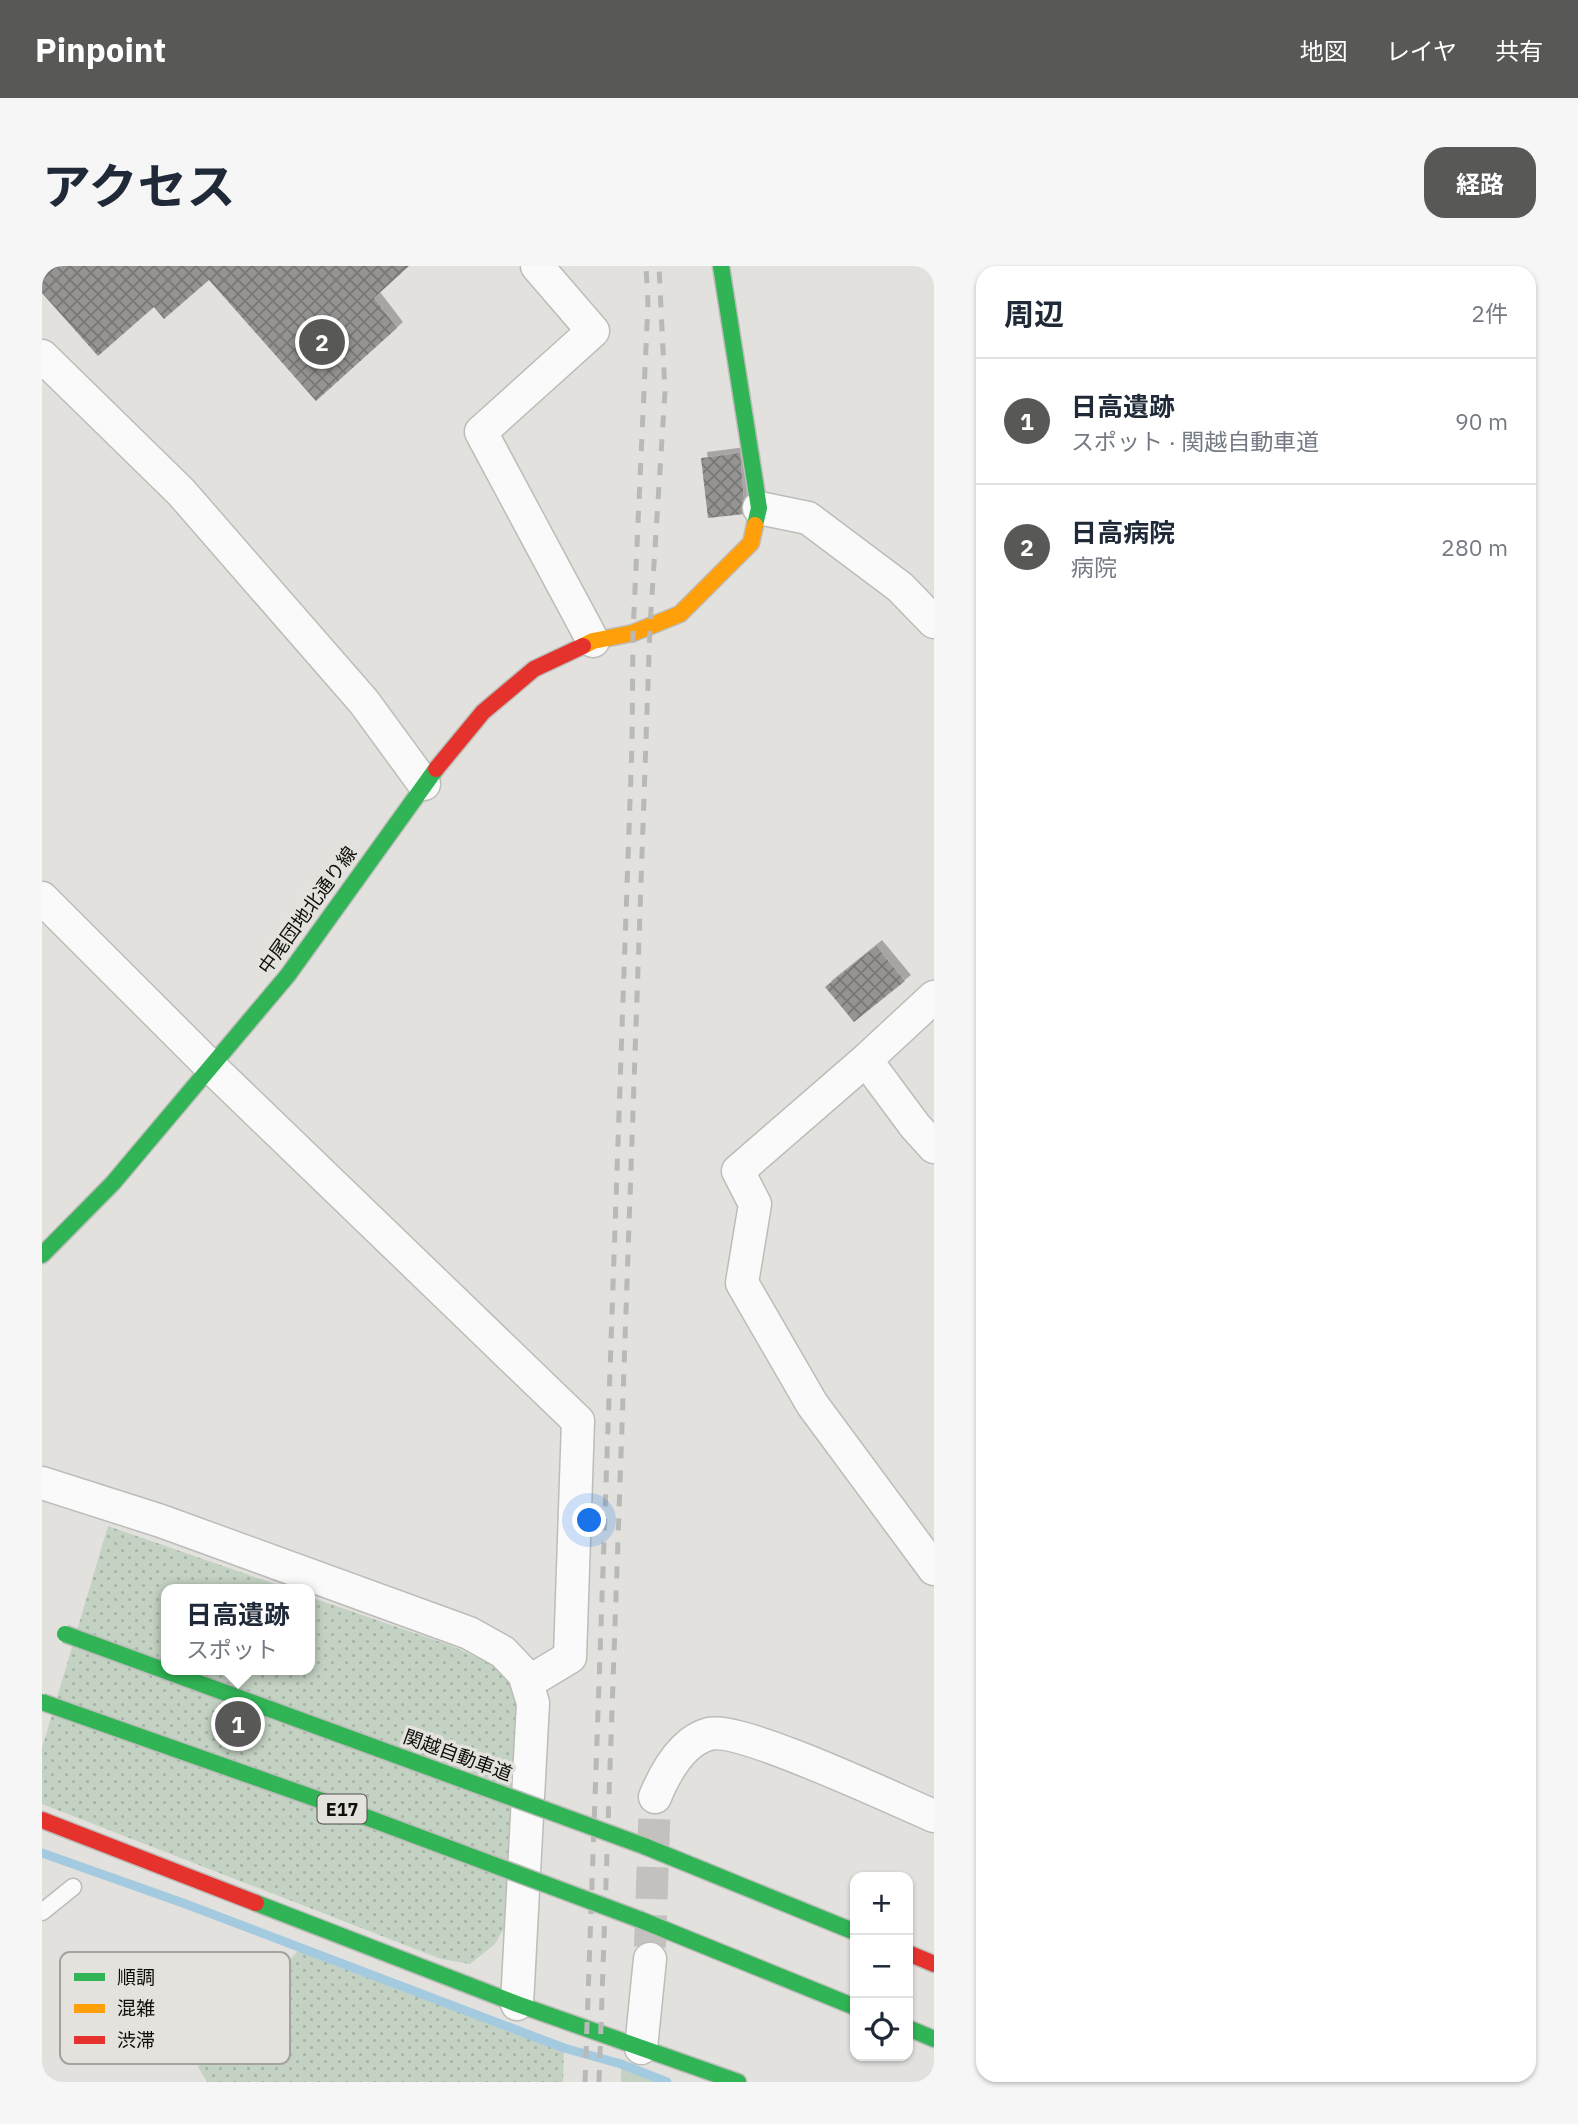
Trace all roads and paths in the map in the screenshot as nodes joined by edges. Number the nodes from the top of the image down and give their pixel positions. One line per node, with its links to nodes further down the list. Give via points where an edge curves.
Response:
1 (537, 266): 6 (street, via 593,331 481,432)
2 (721, 266): 4 (main road)
3 (42, 356): 7 (street, via 181,492 364,702)
4 (759, 508): 5 (street, via 808,518 900,587); 6 (main road, 中尾団地北通り線, via 751,543 680,614 633,633)
5 (934, 622)
6 (593, 641): 7 (main road, 中尾団地北通り線, via 534,669 483,712)
7 (424, 784): 11 (main road, 中尾団地北通り線, via 288,975)
8 (42, 898): 11 (street)
9 (934, 996): 10 (street)
10 (866, 1060): 12 (street); 15 (street, via 738,1171 755,1204 742,1283 812,1404)
11 (211, 1067): 13 (main road, 中尾団地北通り線, via 113,1183); 19 (street, via 578,1421 570,1657)
12 (934, 1146)
13 (42, 1255)
14 (42, 1483): 19 (street, via 161,1521 469,1633 503,1652)
15 (934, 1569)
16 (59, 1632): 17 (main road, 関越自動車道, bridge)
17 (161, 1669)
18 (177, 1675): 26 (main road, 関越自動車道, bridge, via 644,1846)
19 (527, 1683): 30 (street, via 533,1703)
20 (42, 1702): 31 (main road, E17, bridge, via 641,1920)
21 (655, 1797): 22 (street, via 683,1751 707,1735 722,1733 762,1744)
22 (934, 1816)
23 (42, 1820): 30 (main road)
24 (73, 1887): 25 (lane)
25 (42, 1912)
26 (850, 1930)
27 (913, 1955): 29 (main road)
28 (650, 1959): 34 (street)
29 (934, 1964)
30 (517, 2004): 34 (main road)
31 (850, 2005)
32 (913, 2030): 33 (main road)
33 (934, 2039)
34 (641, 2048): 35 (main road)
35 (738, 2082)

